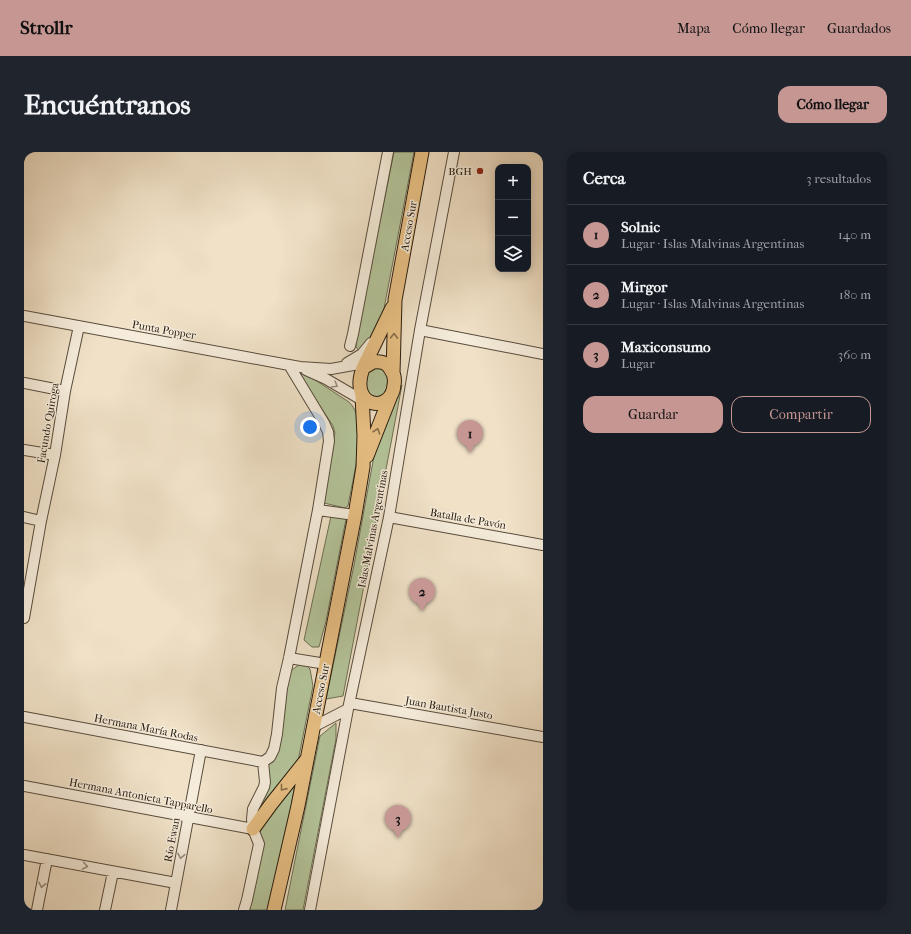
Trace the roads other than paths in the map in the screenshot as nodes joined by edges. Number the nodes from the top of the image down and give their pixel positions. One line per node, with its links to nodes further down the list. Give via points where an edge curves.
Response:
1 (388, 152): 9 (street)
2 (422, 152): 4 (main road, Acceso Sur)
3 (454, 152): 8 (street, Islas Malvinas Argentinas)
4 (395, 300): 6 (main road, Acceso Sur); 15 (main road, Acceso Sur, one-way to 4)
5 (24, 316): 7 (street, Punta Popper)
6 (384, 325): 11 (main road, Acceso Sur); 14 (street, via 362,354)
7 (79, 326): 12 (street, Punta Popper); 17 (street, Facundo Quiroga)
8 (420, 330): 10 (street); 26 (street, Islas Malvinas Argentinas)
9 (350, 346)
10 (543, 354)
11 (367, 364): 14 (street, Punta Popper); 15 (main road, via 382,362); 19 (main road, via 360,385)
12 (289, 365): 13 (street, Punta Popper); 23 (street, via 328,432 329,441)
13 (300, 367): 14 (street, Punta Popper); 19 (street, Punta Popper, one-way to 19)
14 (332, 369)
15 (393, 372): 18 (main road)
16 (24, 383): 17 (street)
17 (65, 391): 21 (street, Facundo Quiroga)
18 (392, 393): 19 (main road, via 389,398 374,404); 22 (main road, Acceso Sur, one-way to 18)
19 (365, 399): 22 (main road, Acceso Sur)
20 (24, 450): 21 (street)
21 (55, 455): 27 (street, Facundo Quiroga)
22 (363, 467): 24 (main road, Acceso Sur)
23 (318, 510): 24 (street); 31 (street)
24 (355, 514): 32 (main road, Acceso Sur)
25 (24, 517): 27 (street)
26 (389, 517): 28 (street, Batalla de Pavón); 33 (street, Islas Malvinas Argentinas)
27 (41, 521): 29 (street, Facundo Quiroga)
28 (543, 544)
29 (27, 585): 30 (street, Facundo Quiroga)
30 (24, 618)
31 (289, 658): 32 (street); 39 (street, via 282,688 274,750)
32 (326, 664): 35 (main road, Acceso Sur)
33 (349, 706): 35 (street); 36 (street, Juan Bautista Justo); 52 (street, Islas Malvinas Argentinas)
34 (24, 717): 37 (street, Hermana María Rodas)
35 (313, 726): 38 (main road, Acceso Sur)
36 (543, 737)
37 (201, 750): 39 (street, Hermana María Rodas); 41 (street, Río Ewan)
38 (308, 758): 42 (main road, one-way to 42); 51 (main road, Acceso Sur)
39 (263, 762): 42 (street, via 265,782 253,809)
40 (24, 786): 41 (street, Hermana Antonieta Tapparello)
41 (188, 817): 42 (street, Hermana Antonieta Tapparello); 46 (street, Río Ewan, one-way to 46)
42 (253, 829): 50 (street, via 259,844)
43 (24, 855): 44 (street)
44 (47, 859): 45 (street, one-way to 45); 47 (street, one-way to 47)
45 (113, 872): 46 (street); 48 (street)
46 (176, 883): 49 (street, Río Ewan)
47 (37, 910)
48 (105, 910)
49 (171, 910)
50 (244, 910)
51 (275, 910)
52 (310, 910)

